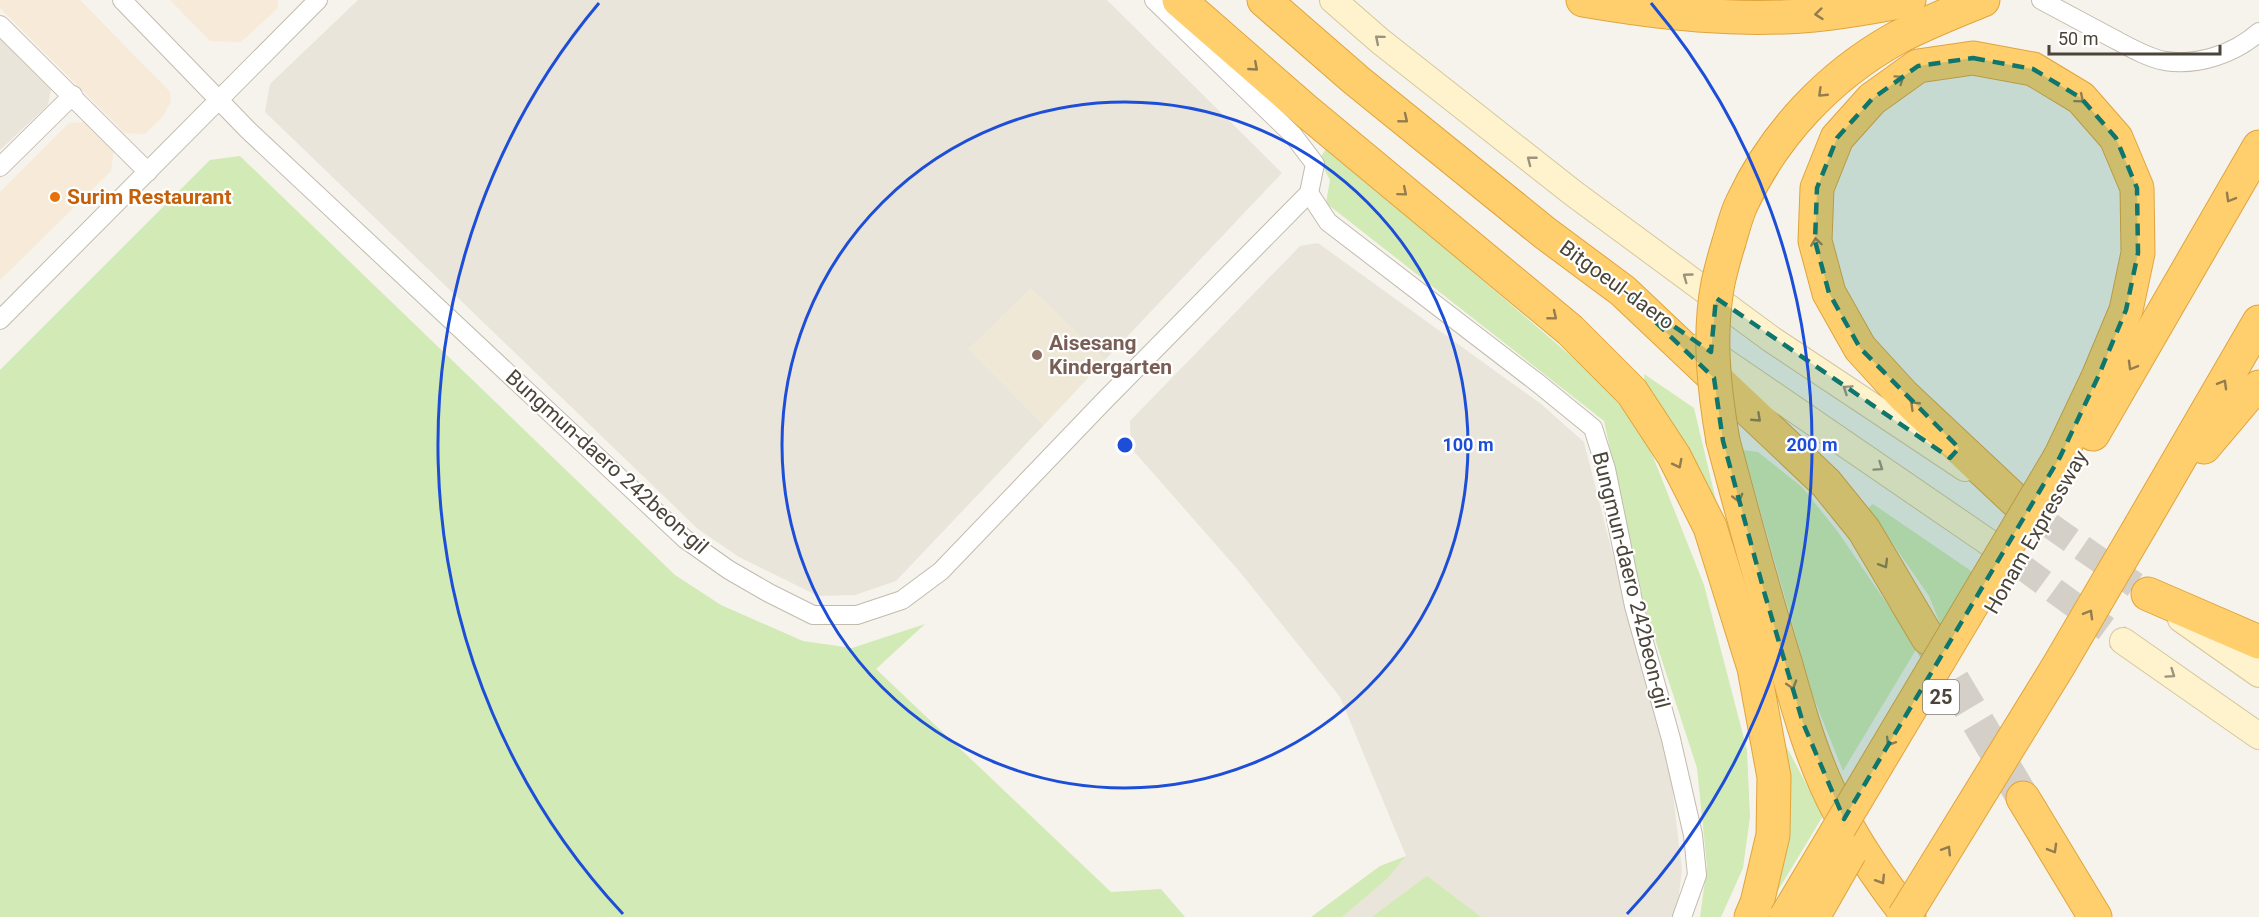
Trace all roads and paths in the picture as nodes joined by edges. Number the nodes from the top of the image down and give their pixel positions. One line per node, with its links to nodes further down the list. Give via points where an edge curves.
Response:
1 (122, 0): 14 (street, Bungmun-daero 242beon-gil)
2 (1154, 0): 18 (street, via 1293,135 1315,164)
3 (1179, 0): 35 (highway, one-way to 35, via 1570,330 1632,392 1674,456 1710,527 1754,668 1774,777 1773,835)
4 (1264, 0): 19 (highway, Bitgoeul-daero, one-way to 19, via 1365,87)
5 (1333, 0): 24 (main road, one-way to 5, via 1752,325 1573,193)
6 (1583, 0): 7 (highway, one-way to 6, via 1814,15 1732,17 1647,11)
7 (1909, 0)
8 (2040, 0): 12 (street, via 2164,61 2222,55)
9 (307, 4): 14 (street)
10 (1972, 5): 39 (highway, one-way to 39, bridge, via 1896,39 1841,74 1774,148 1742,203 1728,242 1718,284 1713,334 1716,404 1723,441 1803,723 1820,771 1845,821 1887,890)
11 (0, 25): 13 (street)
12 (2259, 32)
13 (73, 95): 16 (street); 17 (street)
14 (220, 99): 17 (street); 18 (street, Bungmun-daero 242beon-gil, via 248,130 686,539 729,570 813,615 857,615 902,600 941,571)
15 (2259, 147): 23 (highway, Honam Expressway / 25, one-way to 23)
16 (0, 167)
17 (148, 172): 20 (street)
18 (1309, 193): 34 (street, Bungmun-daero 242beon-gil, via 1328,222 1593,428 1693,835 1697,876)
19 (1623, 291): 26 (main road, Bitgoeul-daero, one-way to 26); 28 (highway, one-way to 28, via 1826,483 1864,530)
20 (0, 320)
21 (2259, 322): 25 (highway, one-way to 21)
22 (2259, 387): 25 (highway, via 2248,395)
23 (2064, 467): 24 (highway, one-way to 23, via 1860,348 1829,293 1815,241 1817,188 1837,138 1872,99 1918,66 1973,58 2033,69 2081,98 2116,138 2137,188 2138,254 2126,310); 36 (highway, one-way to 36, bridge); 37 (highway, Honam Expressway / 25, bridge)
24 (2018, 503)
25 (2140, 525): 38 (highway, one-way to 25, bridge)
26 (1991, 544)
27 (2148, 594): 30 (highway); 31 (main road)
28 (1928, 638)
29 (2123, 640): 32 (main road, one-way to 32)
30 (2259, 642)
31 (2259, 674)
32 (2259, 736)
33 (2023, 798): 40 (highway, one-way to 40)
34 (1682, 917)
35 (1751, 917)
36 (1786, 917)
37 (1813, 917)
38 (1904, 917)
39 (1909, 917)
40 (2095, 917)

